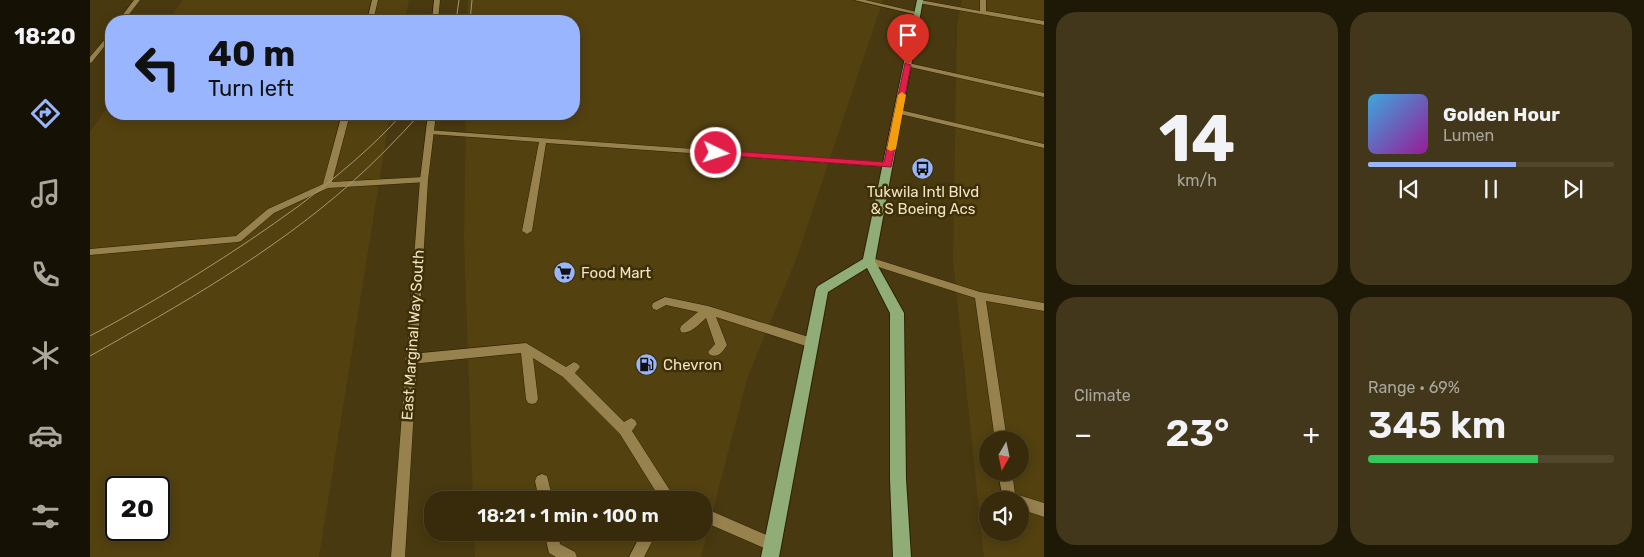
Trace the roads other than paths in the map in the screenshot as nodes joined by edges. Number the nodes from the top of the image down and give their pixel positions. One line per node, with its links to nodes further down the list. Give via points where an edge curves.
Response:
1 (137, 0): 9 (street)
2 (375, 0): 10 (street)
3 (437, 0): 11 (street)
4 (857, 0): 7 (street)
5 (983, 0): 8 (street)
6 (920, 1): 7 (main road); 8 (street)
7 (918, 13): 15 (main road)
8 (984, 13): 12 (street)
9 (126, 15)
10 (371, 15)
11 (436, 15)
12 (1044, 23)
13 (105, 42): 14 (street)
14 (90, 61)
15 (908, 65): 16 (street); 17 (main road)
16 (1044, 95)
17 (898, 111): 22 (street); 23 (main road)
18 (344, 120): 25 (street)
19 (431, 120): 20 (street, East Marginal Way South)
20 (430, 132): 21 (street); 24 (street, East Marginal Way South)
21 (544, 140): 23 (street); 26 (street)
22 (1044, 146)
23 (888, 165): 28 (main road)
24 (424, 180): 25 (street); 37 (street, East Marginal Way South)
25 (328, 186): 27 (street, via 271,212 238,239)
26 (527, 231)
27 (90, 252)
28 (869, 261): 29 (street); 34 (main road, via 822,289); 52 (main road, via 897,313)
29 (980, 296): 31 (street); 39 (street)
30 (657, 306): 32 (street, via 665,300)
31 (1044, 307)
32 (708, 310): 33 (street); 34 (street); 36 (street, via 721,345)
33 (685, 329)
34 (812, 343): 48 (main road)
35 (526, 348): 37 (street); 38 (street); 42 (street, via 571,370 628,427)
36 (714, 352)
37 (411, 359): 49 (street, East Marginal Way South)
38 (532, 399)
39 (1000, 431)
40 (542, 481): 41 (street)
41 (544, 491)
42 (664, 491)
43 (1029, 505): 44 (street)
44 (1044, 510)
45 (712, 519): 48 (street)
46 (553, 541): 50 (street, via 554,548)
47 (645, 541): 51 (street)
48 (771, 551)
49 (398, 557)
50 (570, 557)
51 (636, 557)
52 (902, 557)

